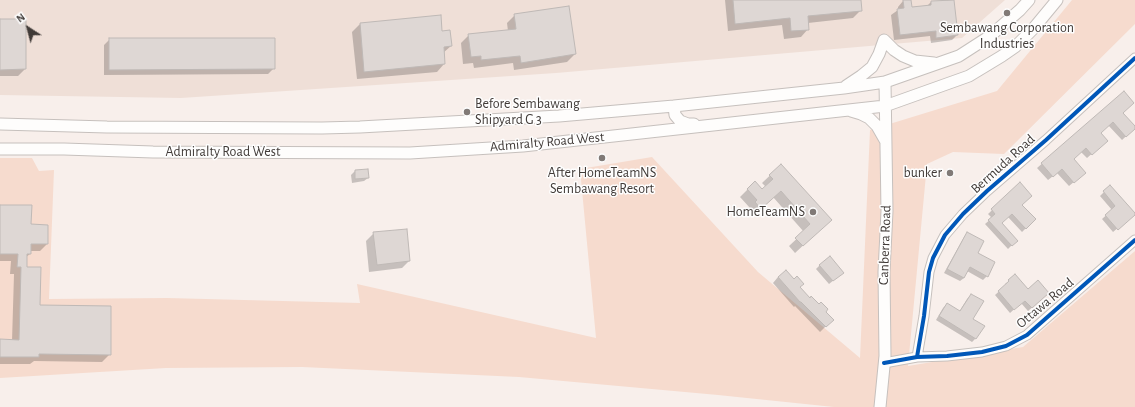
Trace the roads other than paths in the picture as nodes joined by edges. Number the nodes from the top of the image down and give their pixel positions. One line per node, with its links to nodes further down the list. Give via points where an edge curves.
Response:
1 (1029, 0): 4 (main road, Admiralty Road West, via 990,36 959,56)
2 (1057, 0): 8 (main road, Admiralty Road West, via 1033,29 1002,56 969,76)
3 (1135, 58): 15 (street, Bermuda Road, via 987,191 946,235 929,272)
4 (938, 64): 5 (main road, Admiralty Road West); 6 (main road, via 915,61 894,50 884,40 872,67)
5 (885, 82): 6 (main road, Admiralty Road West); 8 (main road, Canberra Road)
6 (844, 88): 7 (main road, Admiralty Road West)
7 (674, 106): 10 (main road, Admiralty Road West, via 559,116 330,128); 11 (main road, via 675,115 680,121)
8 (885, 106): 9 (main road, Admiralty Road West); 12 (main road, Canberra Road)
9 (846, 110): 11 (main road, Admiralty Road West); 12 (main road, via 869,118)
10 (0, 124)
11 (709, 125): 13 (main road, Admiralty Road West, via 523,146 410,153)
12 (886, 142): 16 (main road, Canberra Road)
13 (0, 149)
14 (1135, 240): 15 (street, Ottawa Road, via 1020,339 1006,346 982,352)
15 (917, 357): 16 (street, Ottawa Road)
16 (884, 363): 17 (main road, Canberra Road)
17 (880, 407)

